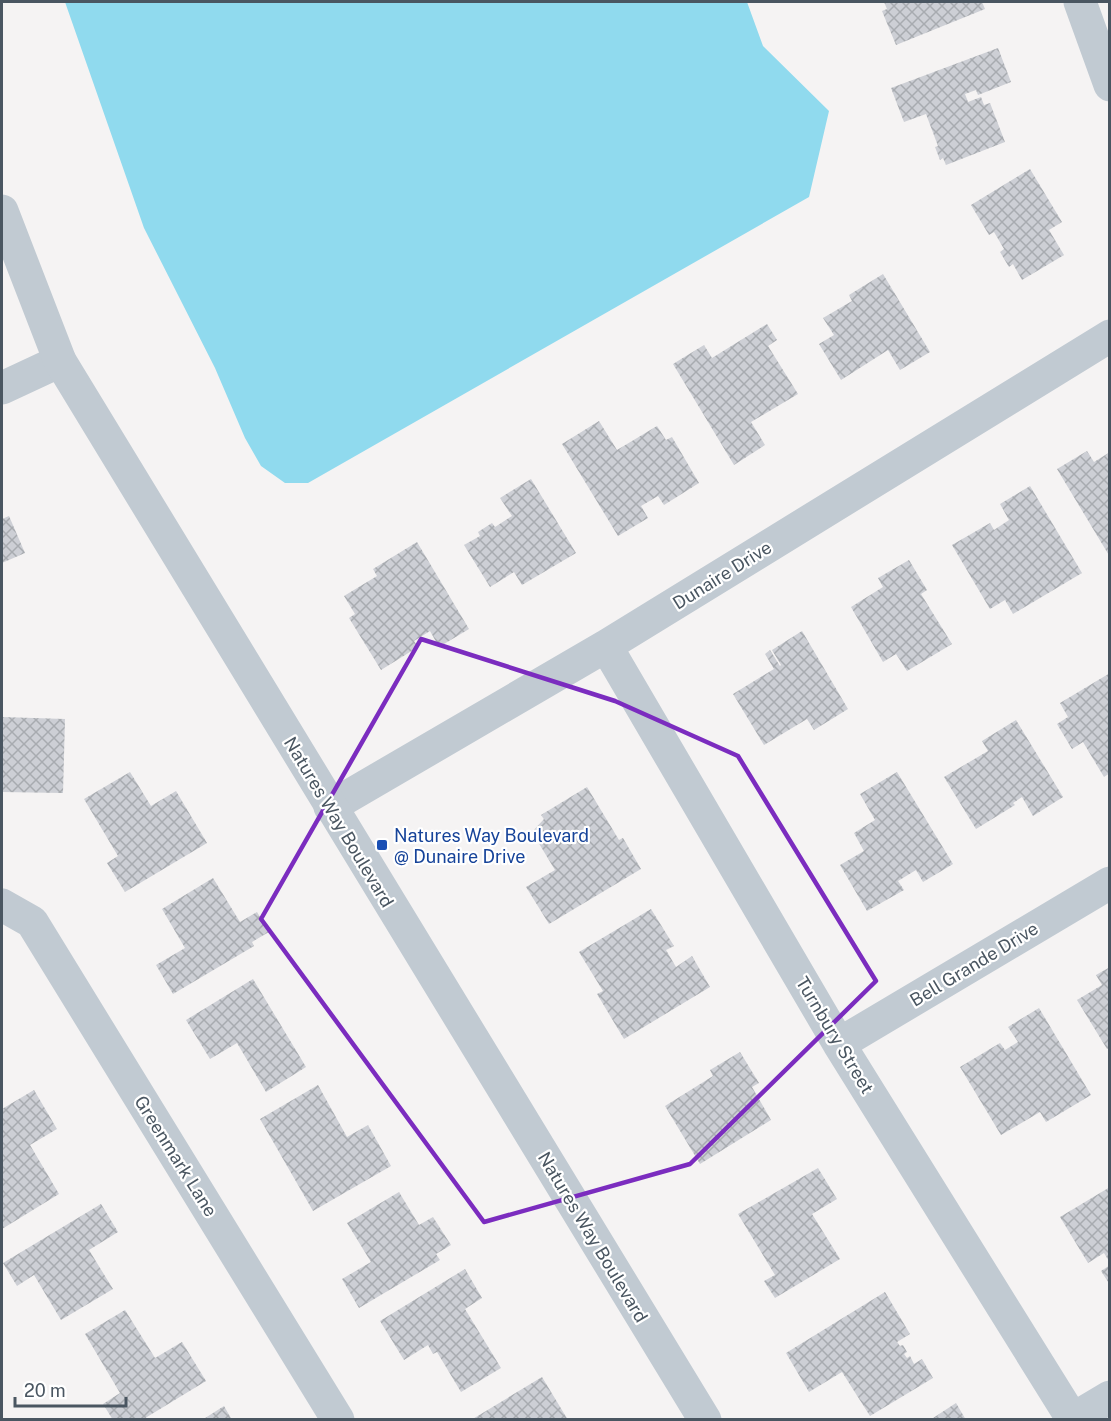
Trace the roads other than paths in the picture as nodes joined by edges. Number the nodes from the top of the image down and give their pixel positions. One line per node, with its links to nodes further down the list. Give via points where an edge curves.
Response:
1 (1080, 2): 2 (street)
2 (1110, 85)
3 (2, 211): 5 (street, Natures Way Boulevard)
4 (1110, 336): 7 (street, Dunaire Drive)
5 (60, 361): 6 (street); 8 (street, Natures Way Boulevard)
6 (2, 388)
7 (606, 646): 8 (street, Dunaire Drive); 11 (street, Turnbury Street)
8 (330, 807): 14 (street, Natures Way Boulevard)
9 (1110, 883): 11 (street, Bell Grande Drive)
10 (2, 905): 13 (street, Greenmark Lane, via 32,922)
11 (839, 1044): 15 (street, Turnbury Street)
12 (1110, 1397): 15 (street)
13 (338, 1419)
14 (705, 1419)
15 (1073, 1419)

